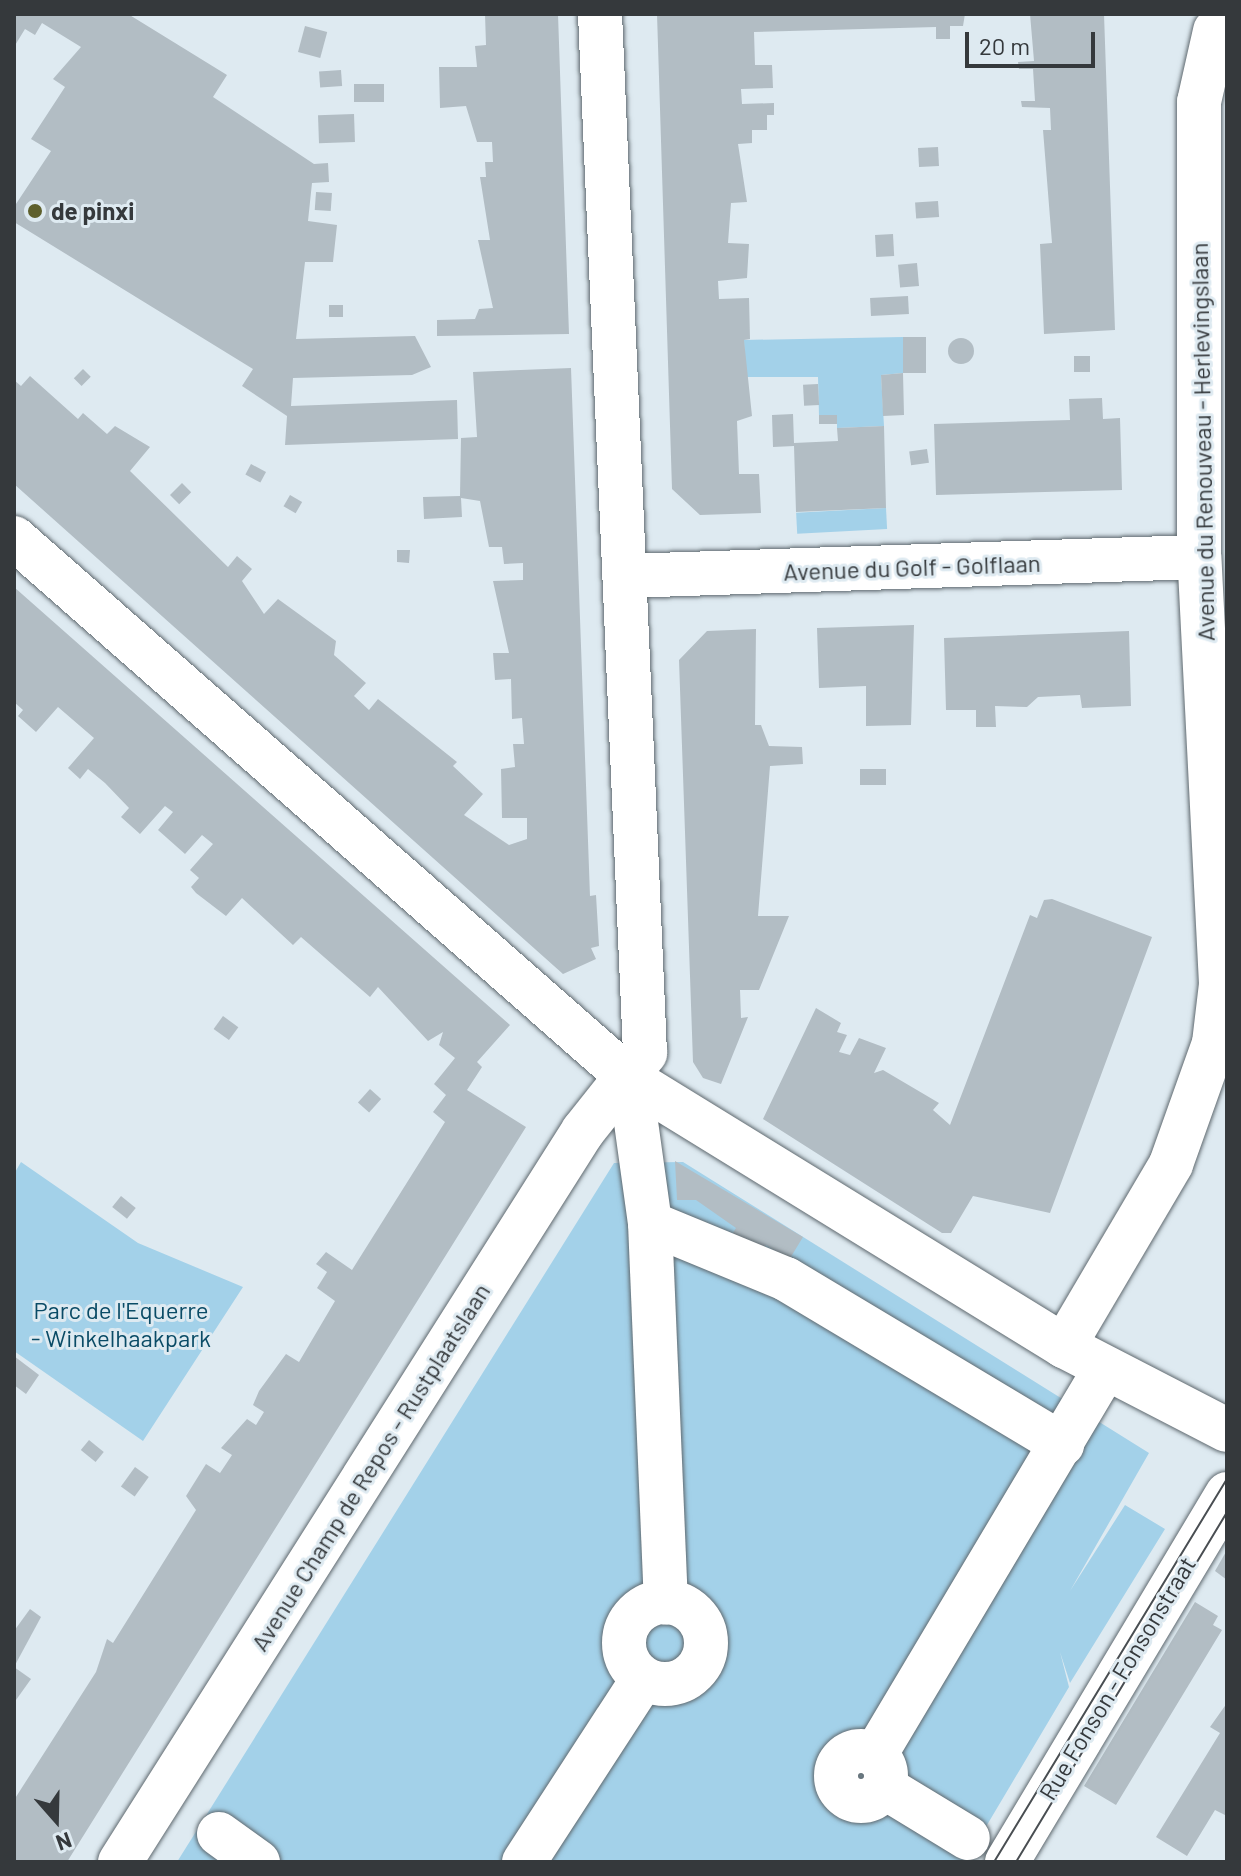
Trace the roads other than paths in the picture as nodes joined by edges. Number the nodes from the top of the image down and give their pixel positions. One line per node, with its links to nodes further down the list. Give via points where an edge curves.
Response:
1 (600, 14): 5 (street)
2 (1212, 26): 4 (street, Avenue du Renouveau - Herlevingslaan, via 1199,102)
3 (14, 538): 6 (street)
4 (1199, 557): 5 (street, Avenue du Golf - Golflaan); 8 (street, Avenue du Renouveau - Herlevingslaan, via 1221,984 1214,1043 1171,1164)
5 (625, 576): 6 (street, via 645,1018 645,1053)
6 (630, 1079): 7 (street); 8 (street); 17 (street, Avenue Champ de Repos - Rustplaatslaan, via 583,1131)
7 (650, 1223): 10 (street, via 786,1279); 13 (street)
8 (1064, 1346): 9 (street)
9 (1105, 1369): 10 (street); 11 (street)
10 (1071, 1427): 16 (street, via 879,1771)
11 (1227, 1430)
12 (1227, 1494): 20 (street, Rue Fonson - Fonsonstraat)
13 (666, 1603): 14 (street, via 644,1608 626,1630 626,1659); 14 (street, via 695,1614 705,1654 685,1680)
14 (643, 1679): 19 (street)
15 (219, 1834): 18 (street)
16 (968, 1838)
17 (120, 1862)
18 (258, 1862)
19 (524, 1862)
20 (1007, 1862)

